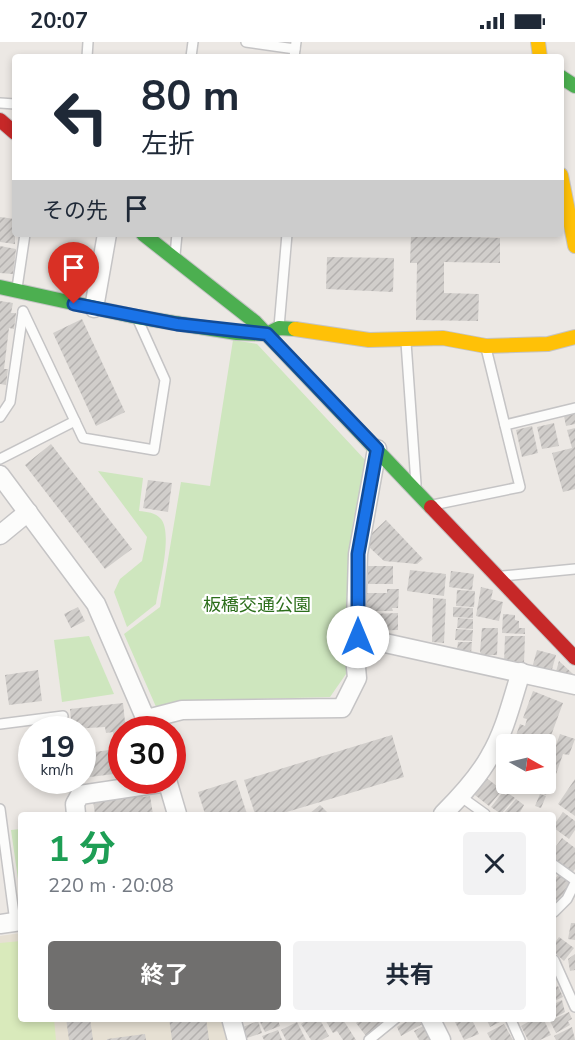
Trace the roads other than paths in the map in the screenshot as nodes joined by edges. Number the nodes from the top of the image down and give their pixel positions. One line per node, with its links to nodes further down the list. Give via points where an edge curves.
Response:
1 (246, 42): 2 (lane)
2 (295, 49)
3 (0, 120): 4 (street)
4 (12, 130)
5 (565, 218): 11 (street)
6 (25, 237): 14 (lane)
7 (106, 237): 15 (street)
8 (148, 237): 12 (street)
9 (177, 237): 12 (lane)
10 (287, 237): 18 (lane)
11 (575, 246)
12 (175, 258): 18 (street)
13 (0, 288): 14 (street)
14 (21, 290): 15 (street); 16 (lane)
15 (94, 308): 17 (street)
16 (23, 311): 23 (lane, via 10,402); 24 (lane)
17 (137, 317): 18 (street, via 237,333); 24 (lane, via 165,380 154,450 83,438)
18 (273, 331): 20 (street, via 321,331 369,340); 26 (street)
19 (575, 337): 21 (street, via 548,344)
20 (406, 341): 21 (street, via 443,338); 29 (lane)
21 (486, 346): 25 (lane)
22 (575, 408): 25 (lane)
23 (0, 417)
24 (75, 421): 27 (lane)
25 (505, 426): 30 (lane, via 520,487)
26 (377, 449): 29 (street); 35 (street, via 358,554)
27 (0, 459)
28 (0, 475): 31 (street)
29 (416, 489): 30 (street)
30 (431, 505): 34 (street)
31 (28, 512): 32 (street); 39 (street, via 96,604)
32 (0, 535)
33 (575, 569): 34 (lane)
34 (497, 576): 36 (street)
35 (358, 637): 37 (street); 40 (street, via 357,678 342,708 182,710)
36 (575, 658)
37 (521, 672): 38 (street); 45 (street, via 498,740)
38 (575, 685)
39 (145, 716)
40 (167, 716)
41 (18, 722): 42 (lane)
42 (0, 724)
43 (108, 790): 47 (street, via 80,795)
44 (171, 794): 48 (street)
45 (460, 796): 49 (street); 50 (lane)
46 (0, 809): 55 (lane)
47 (76, 812)
48 (176, 812)
49 (445, 812)
50 (482, 812)
51 (556, 867): 52 (lane)
52 (575, 882): 53 (lane)
53 (571, 900): 54 (lane)
54 (556, 911)
55 (12, 922)
56 (556, 963): 57 (lane)
57 (570, 981): 58 (lane)
58 (575, 1007)
59 (232, 1022): 63 (street)
60 (391, 1022): 64 (lane)
61 (432, 1022): 65 (street)
62 (512, 1022): 66 (lane)
63 (237, 1040)
64 (369, 1040)
65 (441, 1040)
66 (520, 1040)

